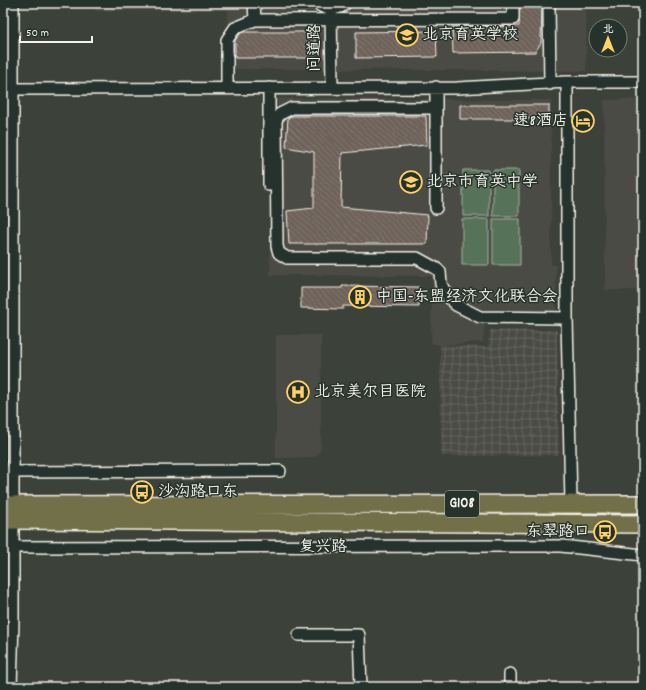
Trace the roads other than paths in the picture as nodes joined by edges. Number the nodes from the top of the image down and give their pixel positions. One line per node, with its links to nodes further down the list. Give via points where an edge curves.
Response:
1 (13, 3): 17 (street)
2 (254, 3): 8 (street)
3 (317, 3): 7 (street, via 324,8)
4 (346, 3): 7 (street, via 341,7)
5 (513, 3): 9 (street, via 513,19)
6 (549, 3): 12 (street)
7 (331, 8): 9 (street, 问道路)
8 (254, 20): 9 (street); 14 (street, via 235,28 227,40)
9 (331, 20): 16 (street, 问道路)
10 (567, 82): 11 (street); 12 (street); 21 (street)
11 (643, 82)
12 (550, 84): 13 (street)
13 (436, 87): 16 (street); 18 (street)
14 (227, 88): 15 (street); 17 (street)
15 (269, 88): 16 (street); 19 (street)
16 (332, 88)
17 (8, 89): 23 (street)
18 (436, 108): 20 (street); 21 (street, via 292,108 280,114 276,120 279,252 287,258 418,258 440,272 441,284 456,305 480,318)
19 (269, 185)
20 (436, 208)
21 (567, 318): 24 (street)
22 (280, 471): 23 (street)
23 (8, 472): 26 (street)
24 (571, 504): 25 (highway, G108); 26 (highway, G108)
25 (643, 504)
26 (8, 513): 27 (highway, 复兴路 / G108); 28 (street)
27 (643, 524)
28 (8, 547): 29 (street, 复兴路, via 561,546); 32 (street)
29 (643, 555)
30 (299, 635): 33 (street, via 359,635)
31 (510, 674): 34 (street)
32 (11, 687)
33 (361, 687)
34 (510, 687)

